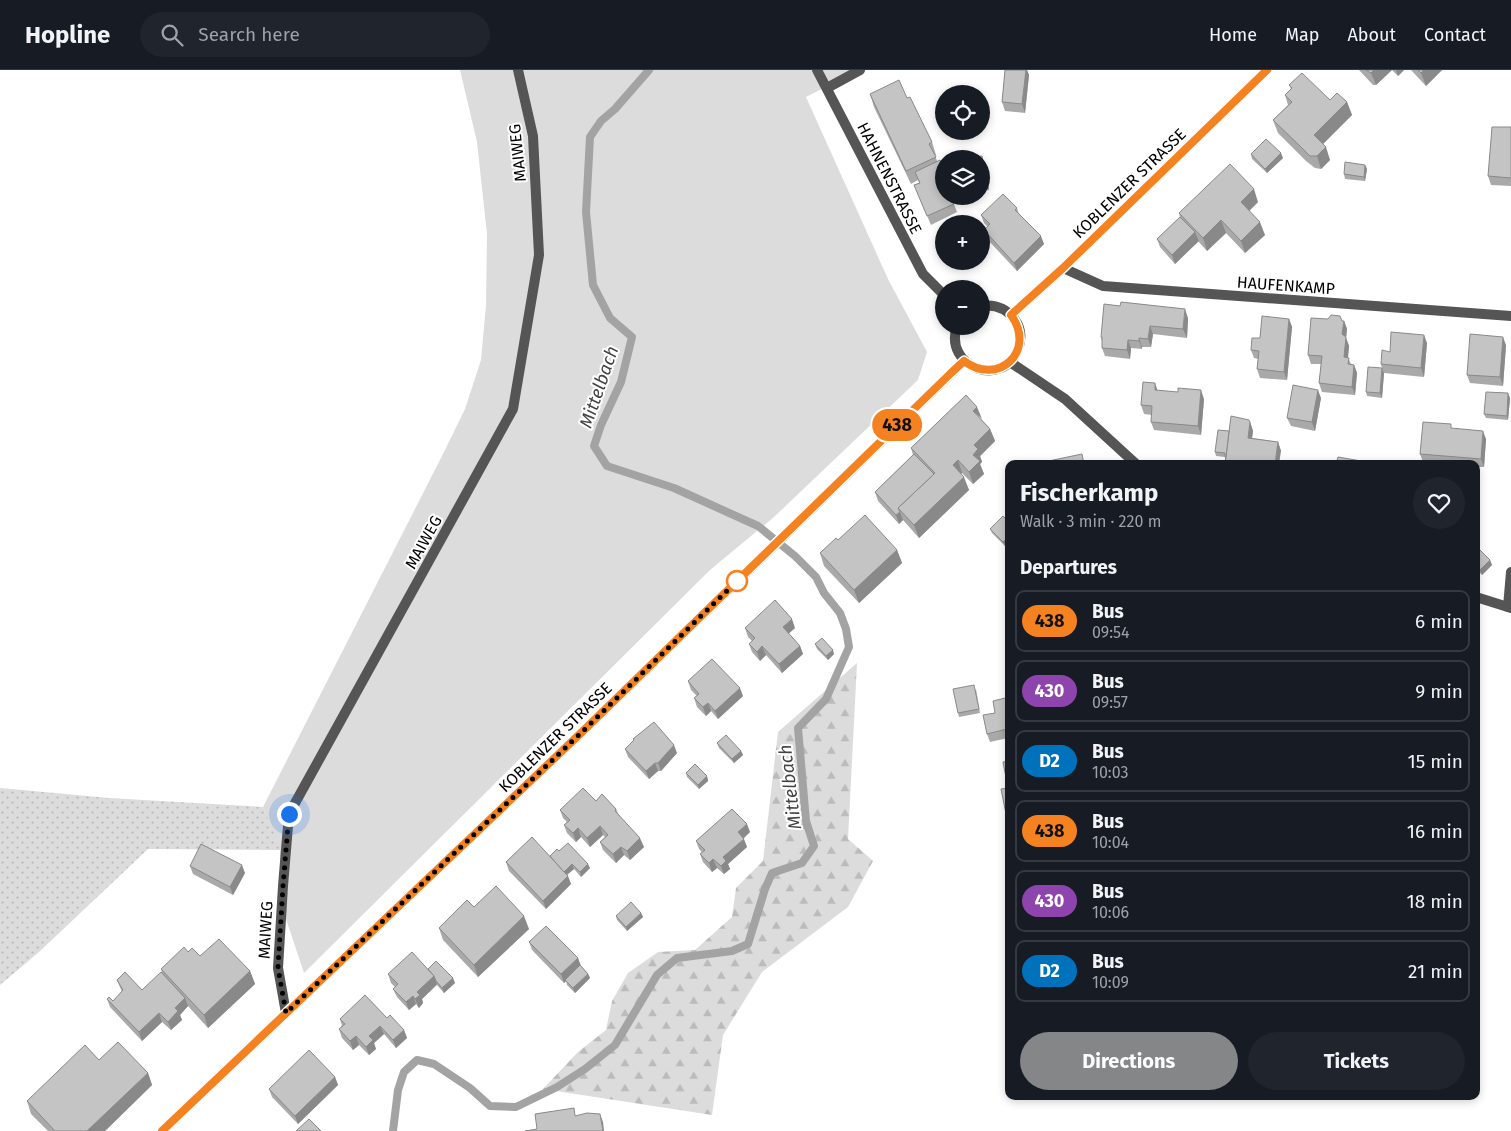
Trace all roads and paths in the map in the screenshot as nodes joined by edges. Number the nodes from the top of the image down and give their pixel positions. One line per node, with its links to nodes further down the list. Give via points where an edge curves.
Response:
1 (518, 70): 18 (street, MAIWEG, via 533,136 539,255 513,409 289,814 278,968)
2 (817, 70): 5 (street, HAHNENSTRASSE)
3 (860, 70): 5 (street)
4 (1267, 70): 6 (street, KOBLENZER STRASSE)
5 (827, 88): 7 (street, HAHNENSTRASSE, via 923,274)
6 (1063, 268): 9 (street, KOBLENZER STRASSE); 10 (street, HAUFENKAMP, via 1102,286)
7 (935, 286)
8 (990, 306): 9 (street)
9 (1011, 315): 13 (street, via 1020,333 1020,344)
10 (1511, 316)
11 (955, 335): 12 (street, via 958,352)
12 (964, 361): 13 (street, via 982,370 1002,368); 18 (street, KOBLENZER STRASSE, via 582,732)
13 (1010, 362): 14 (street, via 1065,399)
14 (1132, 460)
15 (1511, 572): 17 (street)
16 (1480, 598): 17 (street)
17 (1510, 608)
18 (286, 1013): 19 (street, KOBLENZER STRASSE)
19 (162, 1131)

